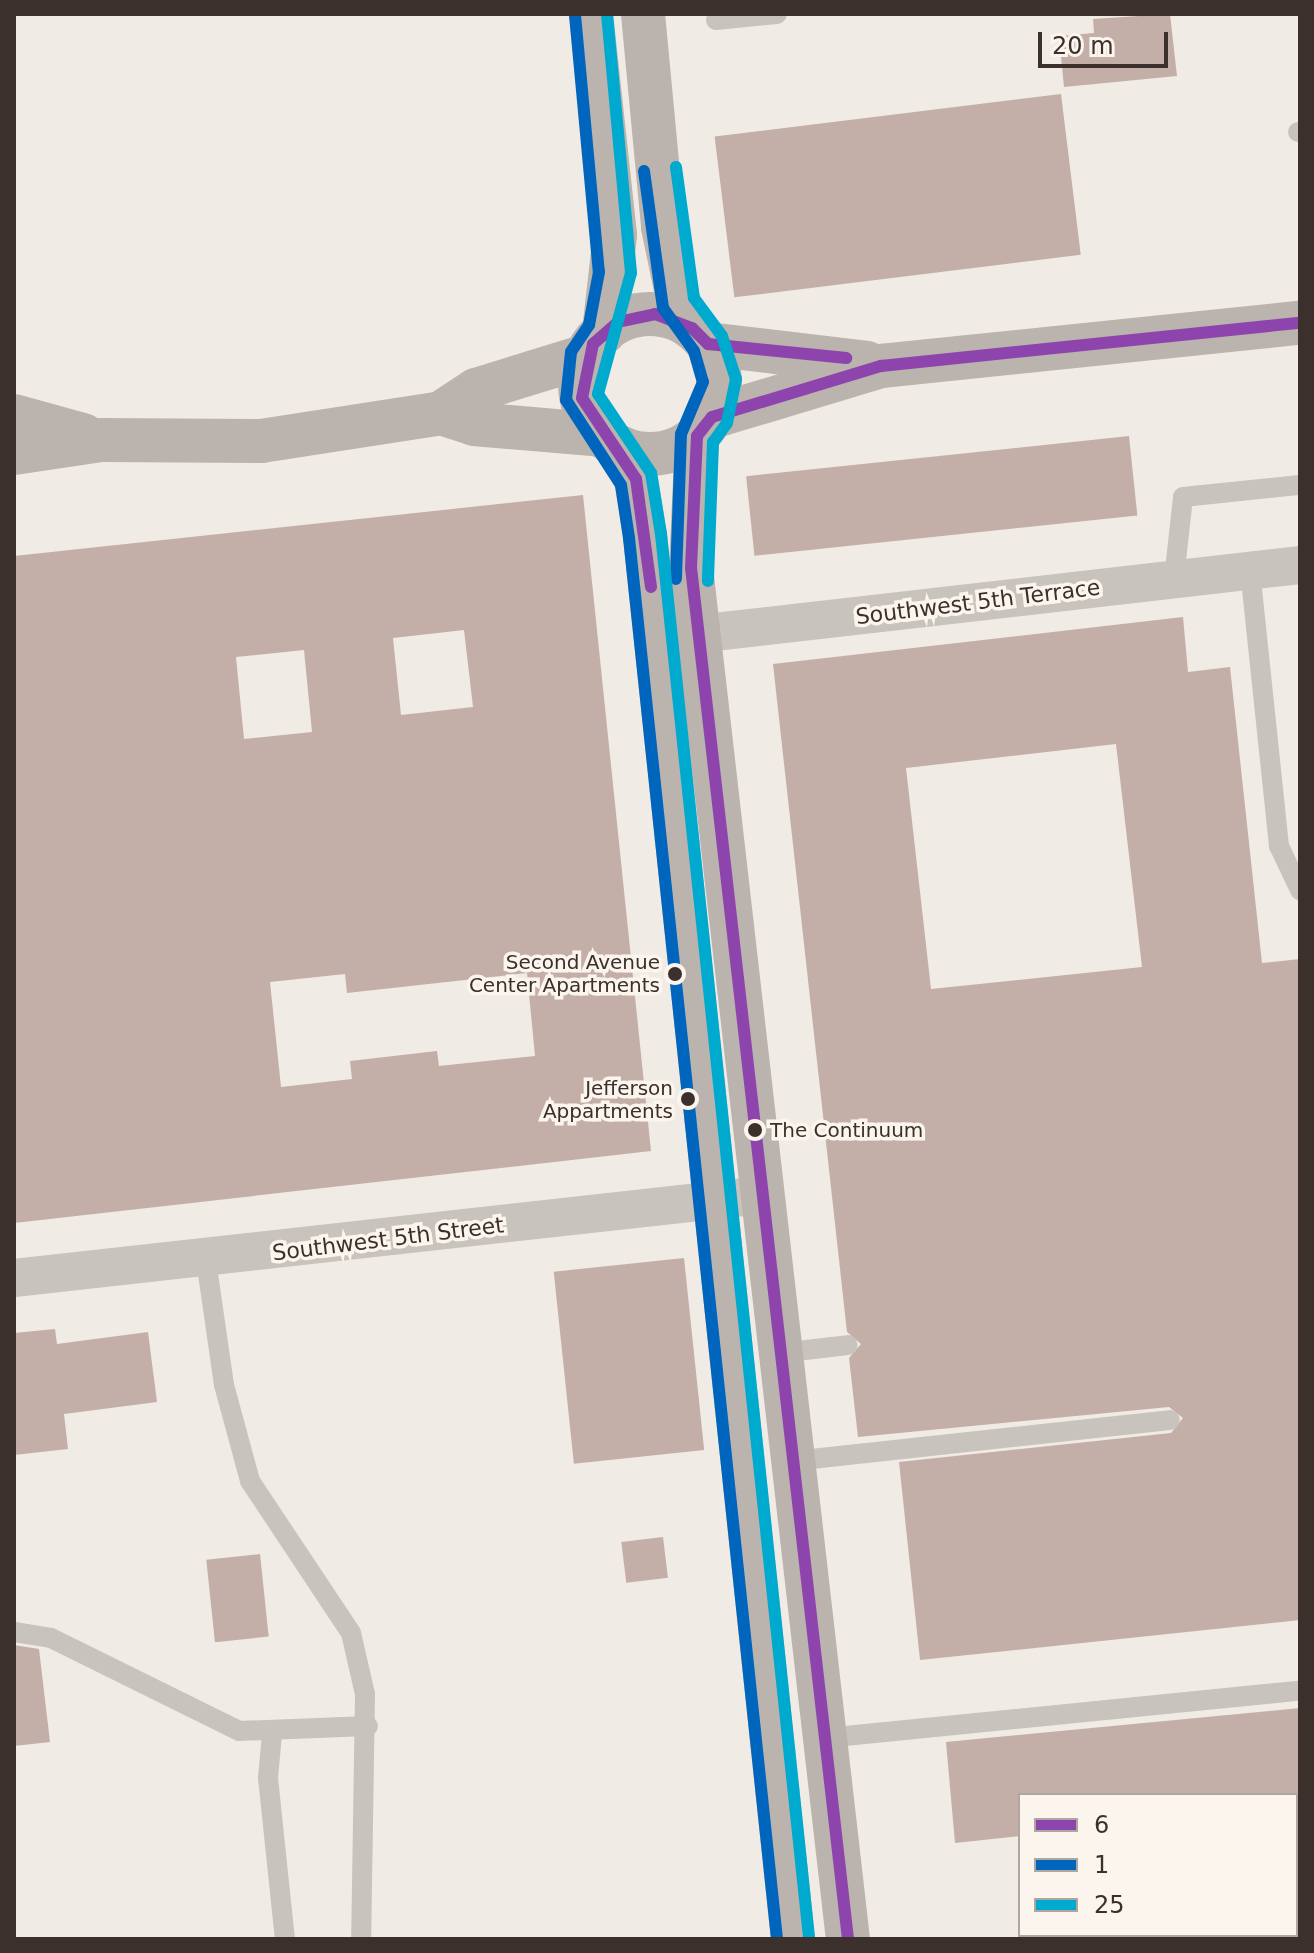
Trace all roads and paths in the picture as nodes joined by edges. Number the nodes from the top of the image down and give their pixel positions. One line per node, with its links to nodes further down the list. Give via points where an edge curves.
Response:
1 (591, 14): 7 (street, via 615,235)
2 (643, 14): 6 (street, via 663,227 679,304)
3 (777, 14): 4 (lane)
4 (716, 20)
5 (1300, 323): 8 (street)
6 (700, 336): 7 (street, via 655,314); 8 (street); 11 (street, via 720,381)
7 (595, 344): 9 (street, via 476,390); 13 (street, via 582,398)
8 (881, 366): 11 (street)
9 (441, 413): 12 (street, via 261,441); 13 (street, via 474,424)
10 (14, 416): 12 (street)
11 (705, 427): 13 (street, via 661,453); 19 (street, via 691,568)
12 (101, 440): 14 (street)
13 (612, 442): 19 (street, via 636,479)
14 (14, 453)
15 (1300, 485): 18 (lane, via 1183,497)
16 (1300, 565): 17 (street, Southwest 5th Terrace)
17 (1250, 570): 18 (street, Southwest 5th Terrace); 20 (lane, via 1279,846)
18 (1174, 579): 19 (street, Southwest 5th Terrace)
19 (677, 636): 21 (street); 22 (street)
20 (1300, 890)
21 (762, 1195): 22 (street, Southwest 5th Street); 26 (street)
22 (715, 1201): 23 (street, Southwest 5th Street); 31 (street)
23 (206, 1260): 24 (street, Southwest 5th Street); 33 (lane, via 224,1385 250,1481 351,1633)
24 (14, 1278)
25 (848, 1345): 26 (lane)
26 (780, 1353): 28 (street)
27 (1170, 1420): 28 (lane)
28 (793, 1461): 30 (street)
29 (14, 1632): 34 (lane, via 51,1638 239,1731)
30 (817, 1670): 31 (street); 35 (street)
31 (765, 1675): 38 (street)
32 (1300, 1691): 35 (lane)
33 (368, 1726): 34 (lane); 37 (lane)
34 (272, 1734): 36 (lane, via 268,1778)
35 (825, 1738): 39 (street)
36 (285, 1939)
37 (361, 1939)
38 (793, 1939)
39 (848, 1939)

